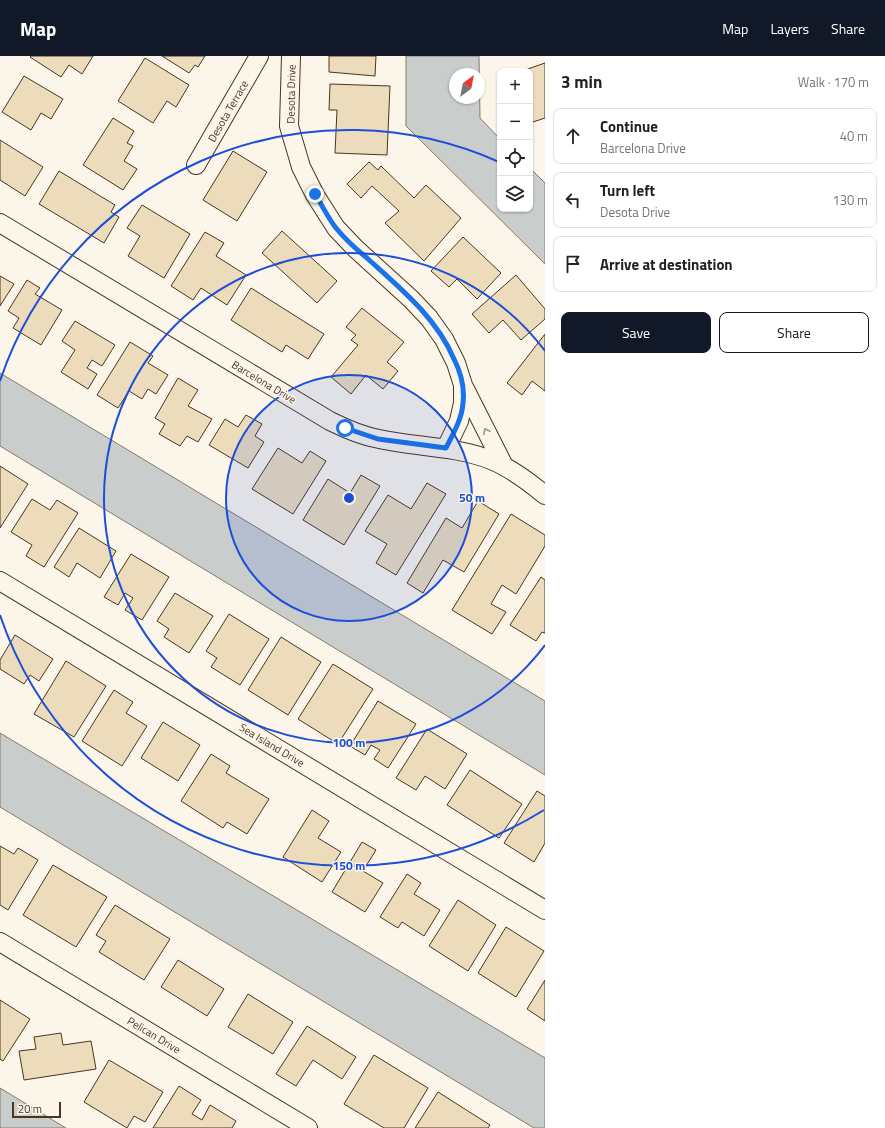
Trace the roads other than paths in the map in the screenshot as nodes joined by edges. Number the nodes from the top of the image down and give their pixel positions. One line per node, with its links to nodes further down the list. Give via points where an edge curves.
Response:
1 (259, 56): 3 (street, Desota Terrace)
2 (291, 56): 5 (street, Desota Drive, via 289,126 301,167 315,194 336,228 429,318 451,352)
3 (196, 165)
4 (0, 223): 6 (street, Barcelona Drive, via 330,421 378,439)
5 (463, 385): 6 (street, Desota Drive, via 462,412); 7 (street, Desota Drive, one-way to 5)
6 (446, 448): 7 (street, Barcelona Drive)
7 (504, 466): 8 (street, Barcelona Drive)
8 (545, 494)
9 (0, 581): 10 (street, Sea Island Drive)
10 (545, 910)
11 (0, 942): 12 (street, Pelican Drive)
12 (308, 1128)

